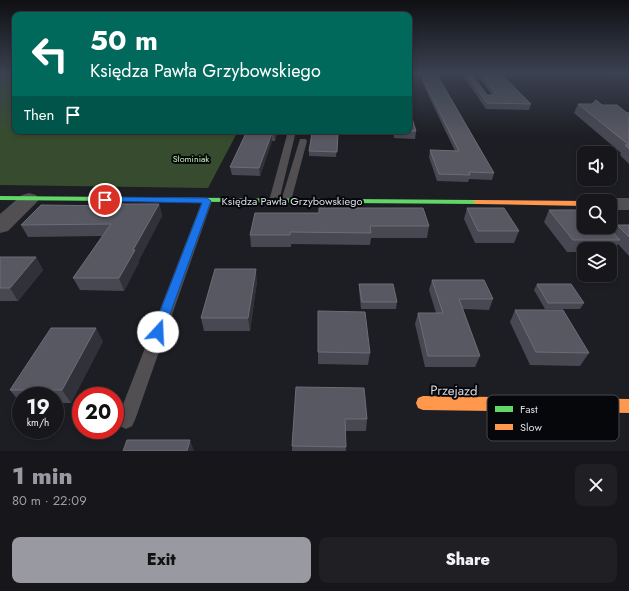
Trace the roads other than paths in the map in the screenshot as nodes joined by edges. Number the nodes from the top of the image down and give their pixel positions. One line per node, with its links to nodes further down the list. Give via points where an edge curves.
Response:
1 (291, 134): 6 (lane)
2 (303, 141): 7 (lane)
3 (0, 198): 4 (street, Księdza Pawła Grzybowskiego)
4 (29, 199): 5 (street, Księdza Pawła Grzybowskiego); 11 (street)
5 (207, 201): 6 (street, Księdza Pawła Grzybowskiego); 16 (lane)
6 (274, 201): 7 (street, Księdza Pawła Grzybowskiego)
7 (286, 201): 8 (street, Księdza Pawła Grzybowskiego)
8 (577, 203)
9 (617, 204): 10 (street)
10 (629, 204)
11 (0, 226)
12 (423, 403): 13 (street, Przejazd)
13 (487, 404)
14 (619, 406): 15 (street, Przejazd)
15 (629, 406)
16 (126, 420)

